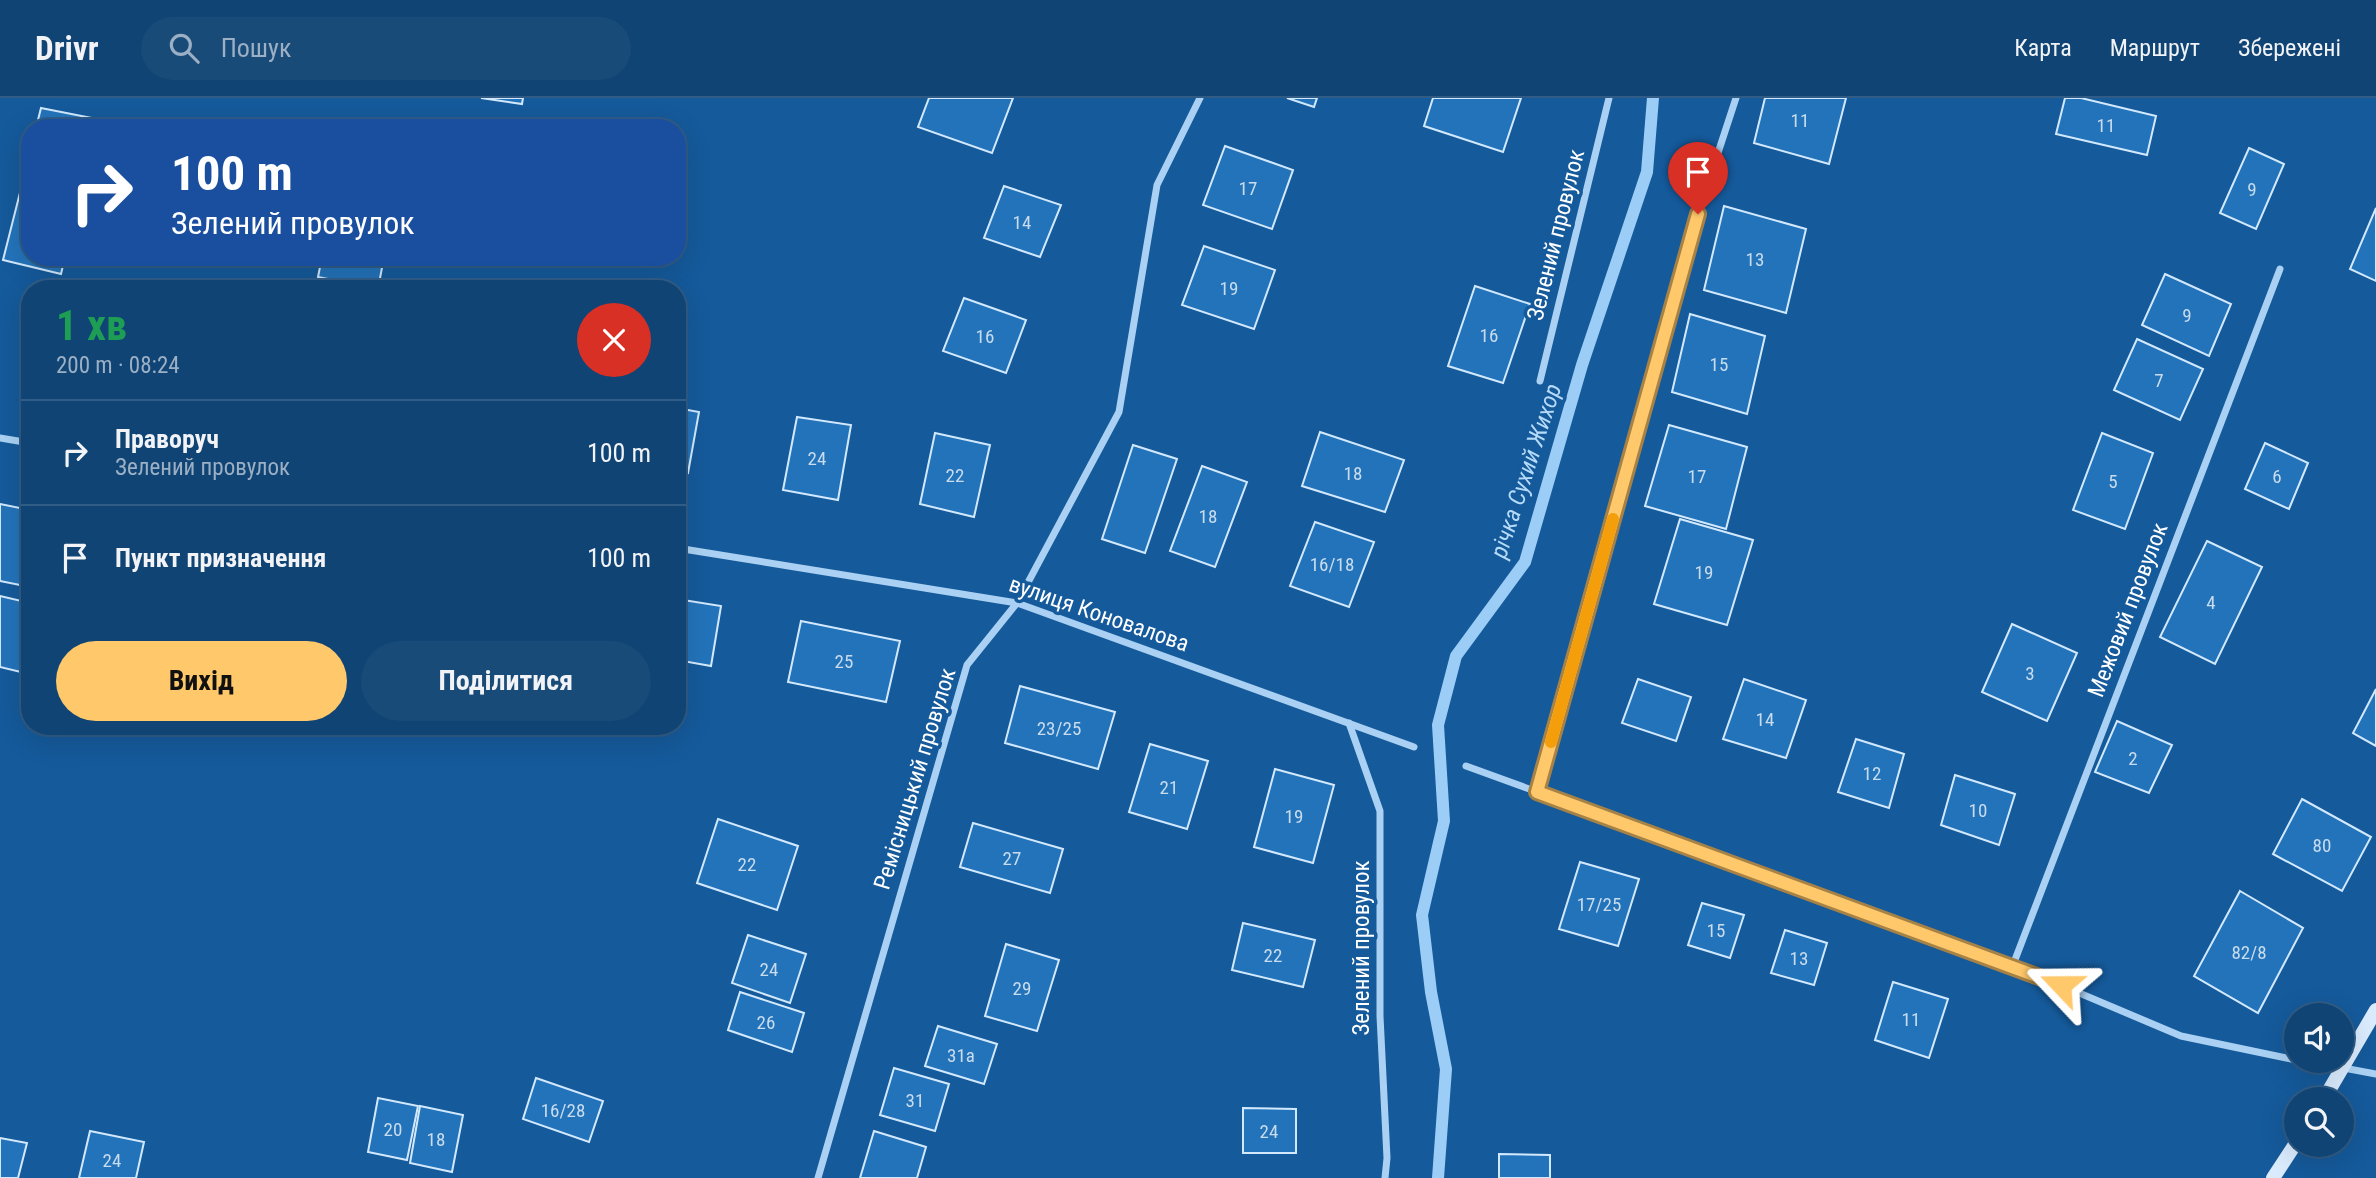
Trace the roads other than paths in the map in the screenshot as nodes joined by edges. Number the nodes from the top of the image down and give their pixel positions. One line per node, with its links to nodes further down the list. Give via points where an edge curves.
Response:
1 (1200, 98): 9 (street, Ремісницький провулок, via 1157,185 1119,412)
2 (1609, 98): 5 (street, Зелений провулок)
3 (1736, 98): 13 (street, via 1698,214)
4 (2280, 269): 14 (street, Межовий провулок)
5 (1540, 381)
6 (0, 438): 7 (street)
7 (21, 442)
8 (686, 549): 9 (street, вулиця Коновалова)
9 (1017, 603): 10 (street, вулиця Коновалова); 21 (street, Ремісницький провулок, via 967,665)
10 (1349, 723): 11 (street, вулиця Коновалова); 22 (street, Зелений провулок, via 1380,811)
11 (1414, 747)
12 (1466, 766): 13 (street)
13 (1537, 792): 14 (street)
14 (2013, 965): 17 (street, via 2181,1036)
15 (2376, 1010): 16 (main road)
16 (2354, 1051)
17 (2284, 1057)
18 (2354, 1071): 19 (street)
19 (2376, 1074)
20 (2287, 1157): 23 (main road)
21 (818, 1178)
22 (1385, 1178)
23 (2273, 1178)

